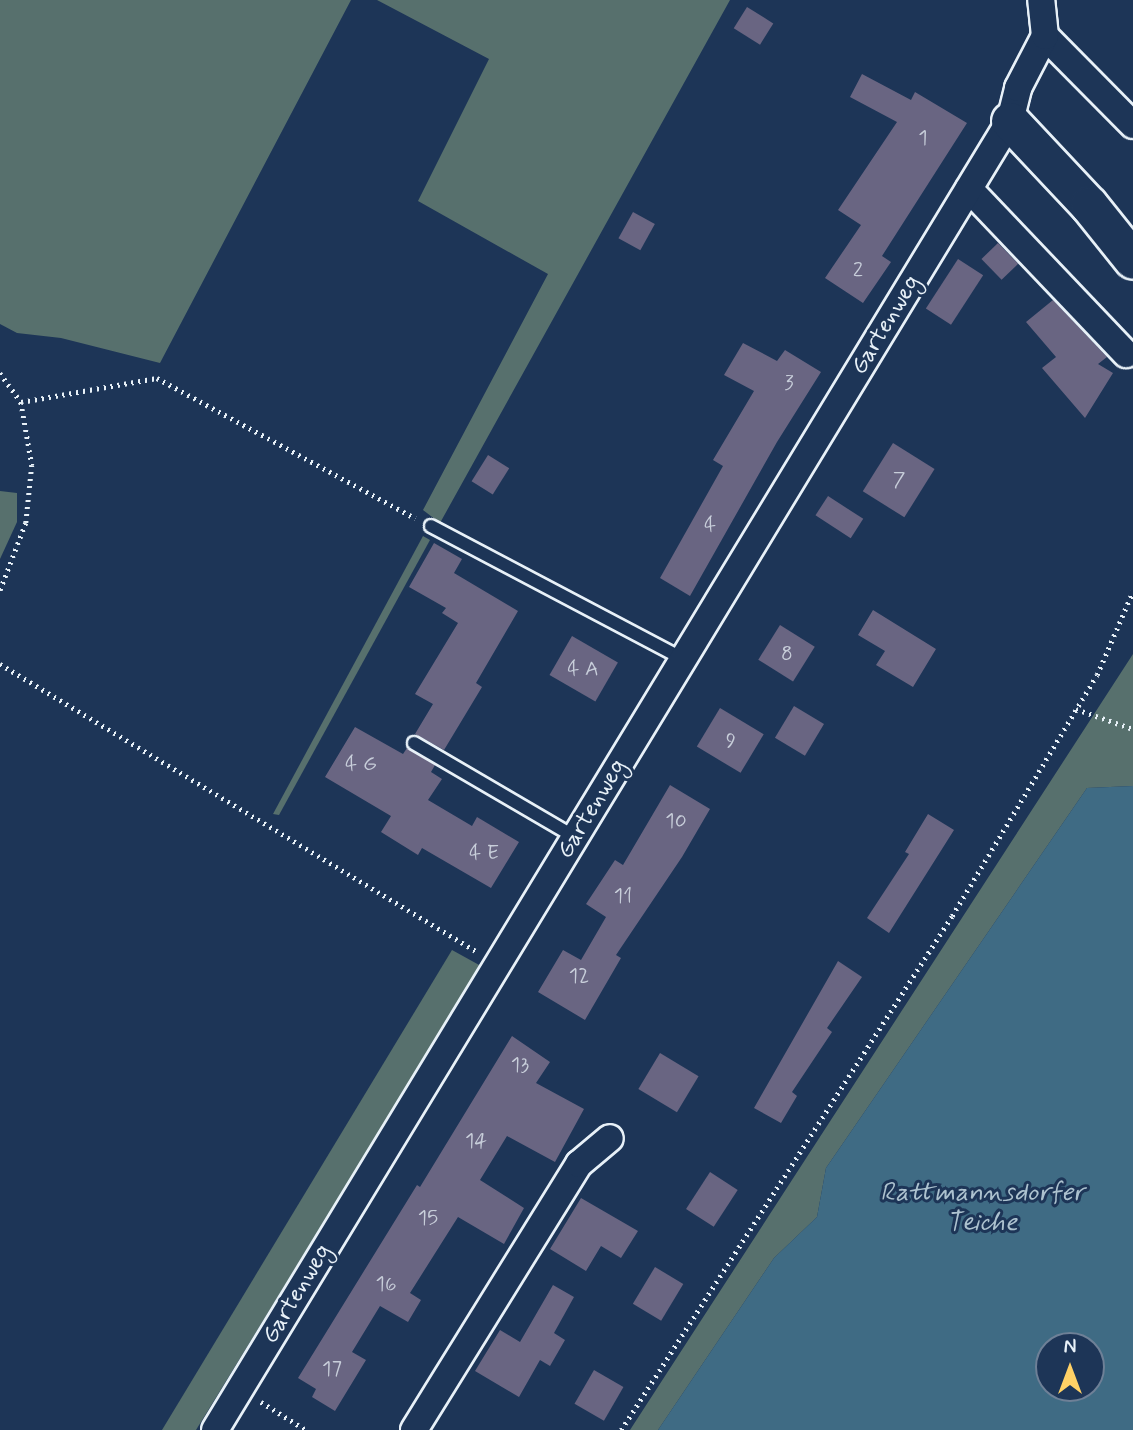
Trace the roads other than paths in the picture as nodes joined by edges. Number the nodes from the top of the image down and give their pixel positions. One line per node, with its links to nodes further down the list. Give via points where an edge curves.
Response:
1 (1041, 0): 2 (street)
2 (1045, 36): 3 (street, Gartenweg, via 1018,88); 4 (street)
3 (1010, 121): 5 (street, Gartenweg); 6 (main road)
4 (1133, 125)
5 (969, 189): 7 (street); 9 (street, Gartenweg)
6 (1133, 260)
7 (1126, 354)
8 (431, 526): 9 (lane)
9 (683, 659): 11 (street, Gartenweg)
10 (414, 743): 11 (lane)
11 (575, 837): 13 (street, Gartenweg)
12 (610, 1138): 14 (street, via 579,1164)
13 (215, 1430)
14 (414, 1430)

